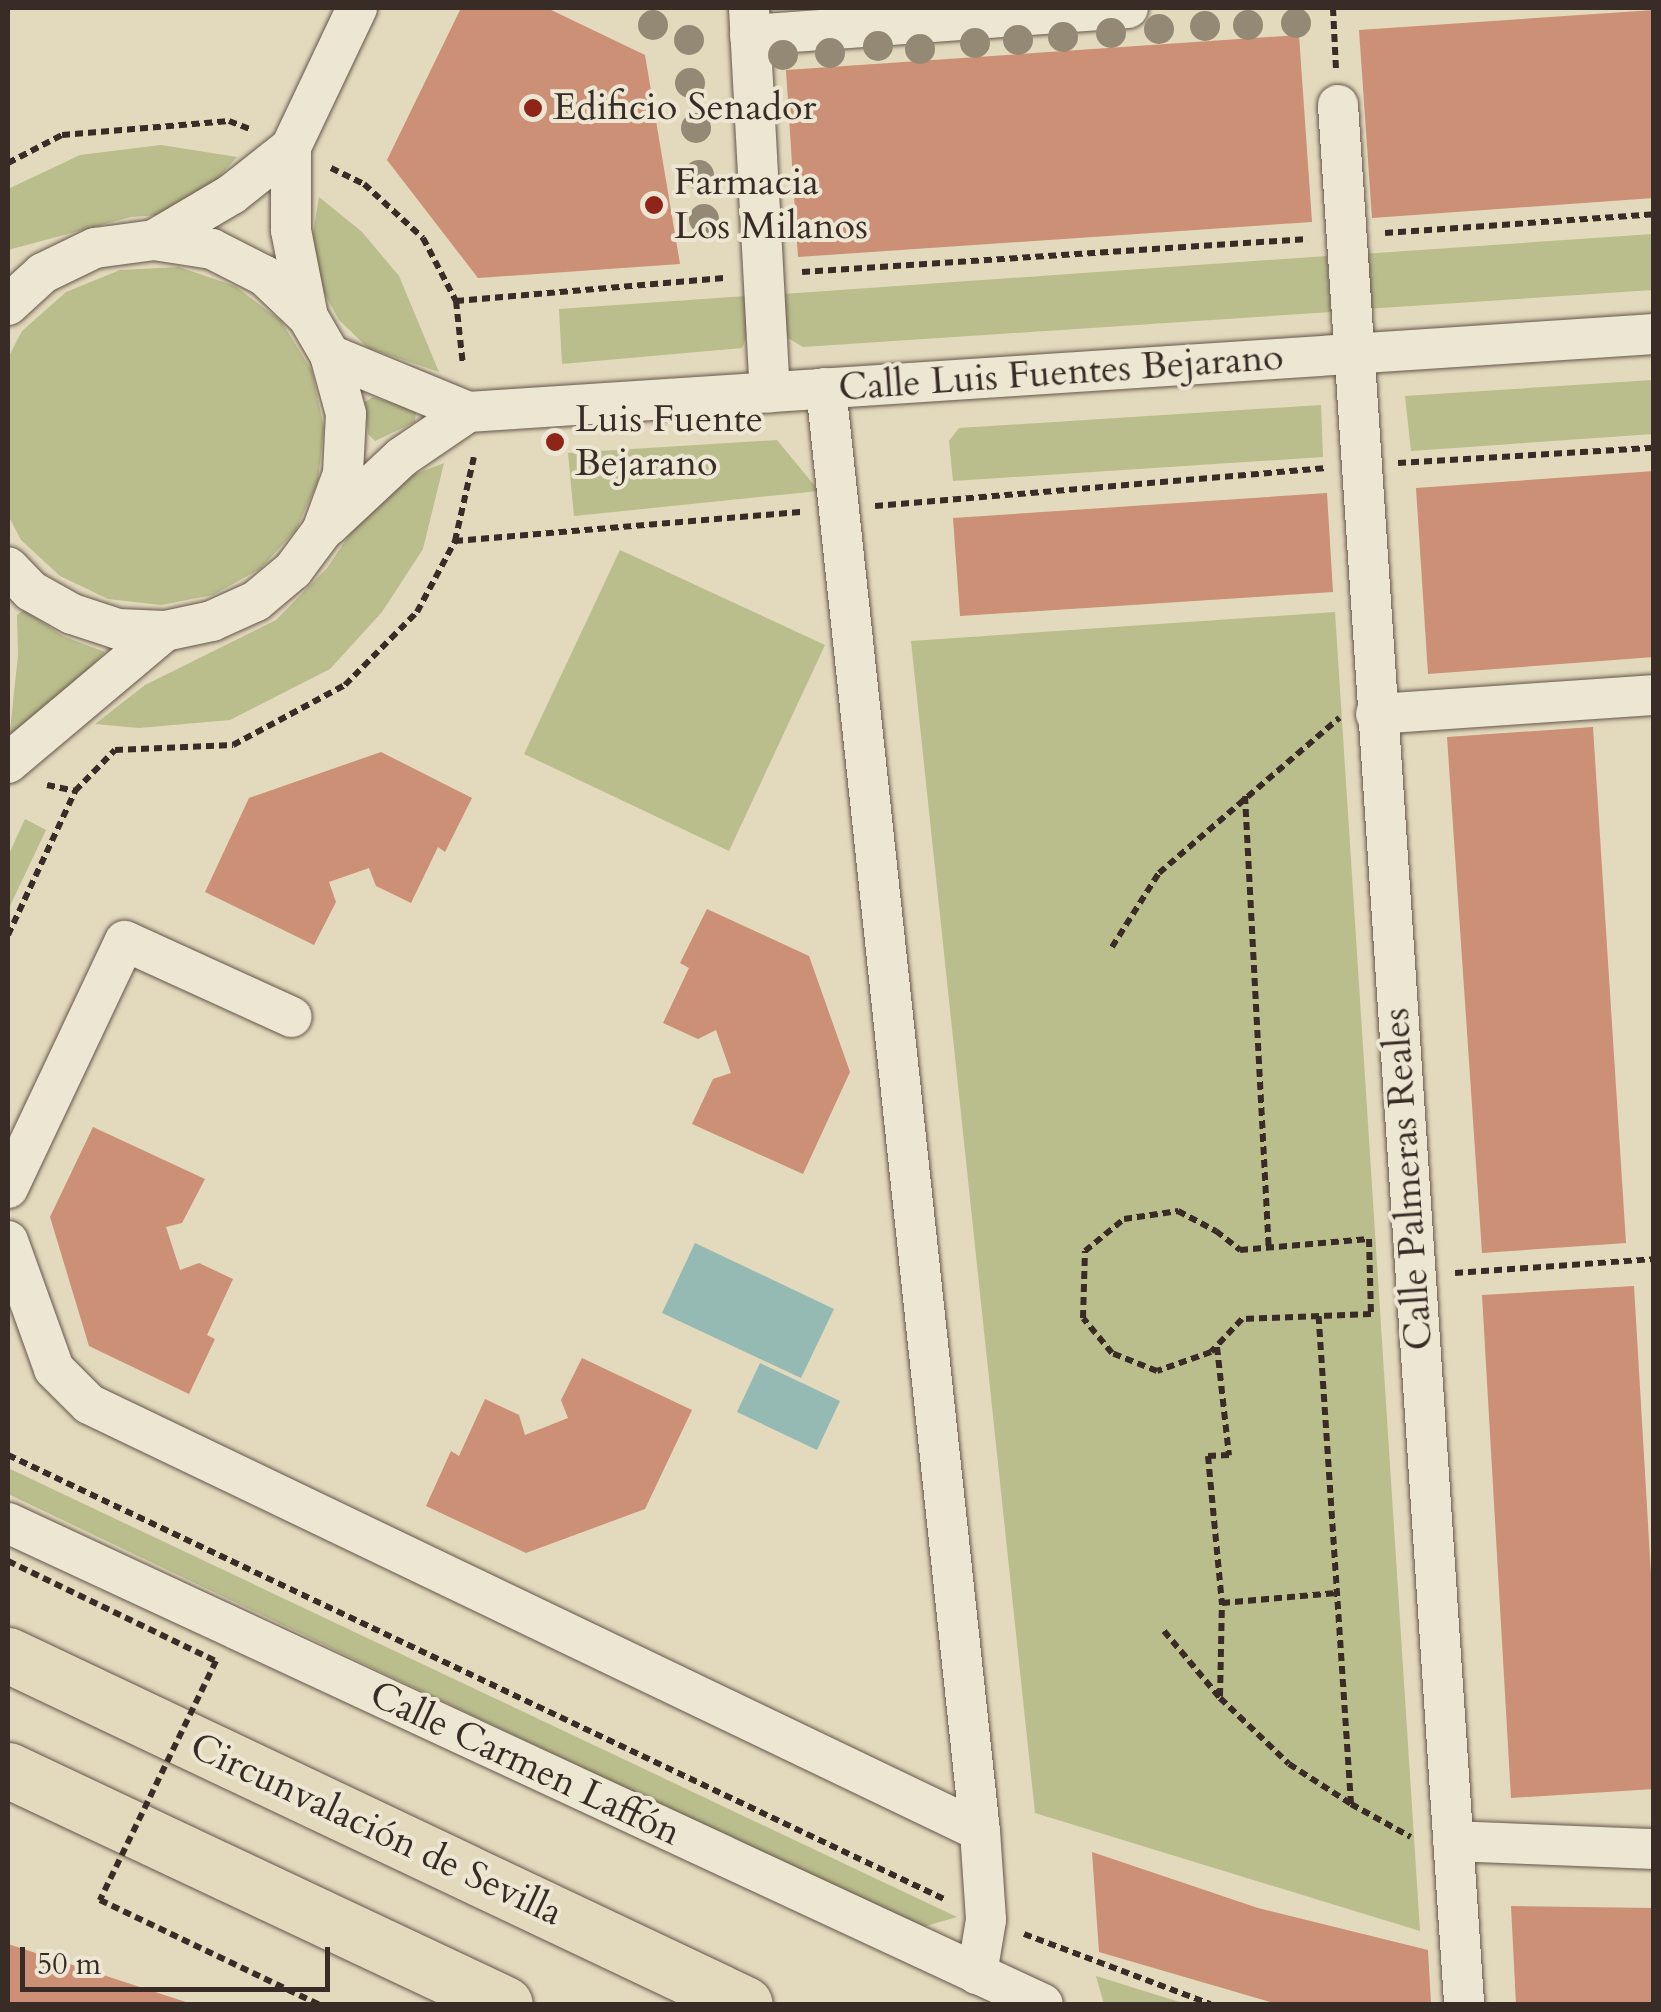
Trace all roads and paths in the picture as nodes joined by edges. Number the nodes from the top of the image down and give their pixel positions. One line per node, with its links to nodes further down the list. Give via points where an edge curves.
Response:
1 (357, 8): 6 (street)
2 (1128, 8): 4 (street)
3 (1333, 8): 5 (path)
4 (750, 21): 11 (street)
5 (1338, 105): 9 (street, Calle Palmeras Reales)
6 (291, 147): 7 (path, via 229,121 156,125 62,135); 10 (street, via 232,194); 13 (path, via 364,184 423,238); 15 (street, via 291,230)
7 (8, 163)
8 (1654, 214): 9 (path)
9 (1345, 236): 11 (path); 17 (street, Calle Palmeras Reales)
10 (154, 240): 12 (street, via 96,248); 15 (street, via 212,249 265,276)
11 (763, 275): 13 (path); 20 (street)
12 (25, 276): 14 (street)
13 (456, 301): 21 (path)
14 (8, 305)
15 (308, 317): 18 (street)
16 (1654, 334): 17 (street, Calle Luis Fuentes Bejarano)
17 (1352, 354): 19 (street, Calle Luis Fuentes Bejarano); 23 (street, Calle Palmeras Reales)
18 (330, 355): 21 (street, Calle Luis Fuentes Bejarano); 25 (street, via 346,414 344,459)
19 (826, 388): 20 (street, Calle Luis Fuentes Bejarano); 24 (street)
20 (770, 392): 21 (street, Calle Luis Fuentes Bejarano)
21 (468, 412): 25 (street, via 402,457); 26 (path, via 474,459)
22 (1654, 448): 23 (path)
23 (1362, 465): 24 (path); 30 (street, Calle Palmeras Reales)
24 (839, 509): 26 (path); 54 (street)
25 (322, 531): 28 (street, via 293,570 256,600 212,621)
26 (455, 542): 33 (path, via 417,612 345,685 233,745 115,750 75,791)
27 (8, 567): 28 (street, via 72,614 118,629)
28 (165, 630): 31 (street)
29 (1654, 695): 30 (street)
30 (1364, 711): 32 (path); 40 (street, Calle Palmeras Reales)
31 (8, 763)
32 (1245, 796): 34 (path, via 1158,873); 38 (path)
33 (8, 936)
34 (1112, 946)
35 (292, 1017): 36 (street, via 125,941)
36 (8, 1188)
37 (8, 1242): 54 (street, via 54,1369 90,1404)
38 (1269, 1248): 41 (path, via 1368,1239); 43 (path, via 1240,1250 1178,1211 1124,1219 1085,1250 1082,1318 1112,1353 1157,1371)
39 (1654, 1259): 40 (path)
40 (1414, 1276): 41 (path); 55 (street, Calle Palmeras Reales)
41 (1370, 1280): 42 (path, via 1371,1314)
42 (1319, 1316): 43 (path, via 1242,1319); 47 (path)
43 (1216, 1347): 48 (path, via 1229,1456 1208,1456)
44 (8, 1455): 57 (path)
45 (8, 1523): 58 (street, Calle Carmen Laffón)
46 (8, 1561): 59 (path, bridge, via 216,1661 100,1900)
47 (1337, 1593): 48 (path); 53 (path)
48 (1222, 1602): 51 (path)
49 (1164, 1631): 51 (path)
50 (8, 1655): 61 (highway, Circunvalación de Sevilla)
51 (1220, 1698): 53 (path, via 1289,1764)
52 (8, 1770): 60 (highway)
53 (1352, 1804): 55 (path)
54 (980, 1831): 57 (street)
55 (1440, 1844): 56 (street); 64 (street, Calle Palmeras Reales)
56 (1654, 1849)
57 (986, 1920): 58 (street); 63 (path)
58 (976, 1974): 62 (street, Calle Carmen Laffón)
59 (318, 2004)
60 (504, 2004)
61 (745, 2004)
62 (1044, 2004)
63 (1210, 2004)
64 (1464, 2004)

